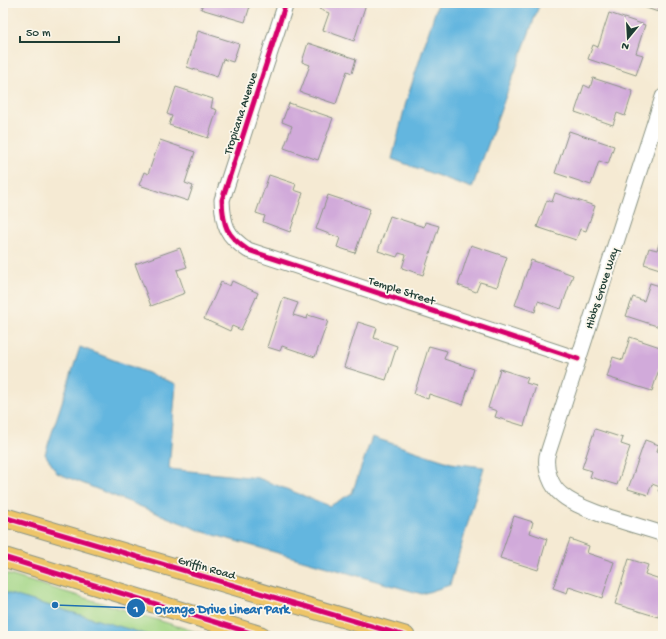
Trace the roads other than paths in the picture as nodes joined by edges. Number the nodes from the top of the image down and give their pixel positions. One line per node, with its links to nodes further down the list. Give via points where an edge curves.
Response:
1 (286, 3): 3 (street, Tropicana Avenue, via 222,200)
2 (663, 98): 4 (street, Hibbs Grove Way)
3 (227, 231): 4 (street, Temple Street, via 235,242 248,250)
4 (578, 359): 6 (street, Hibbs Grove Way, via 547,456 546,466 550,479 561,495 581,507)
5 (5, 520): 9 (main road, Griffin Road)
6 (663, 534)
7 (3, 557): 8 (main road)
8 (261, 636)
9 (405, 636)

